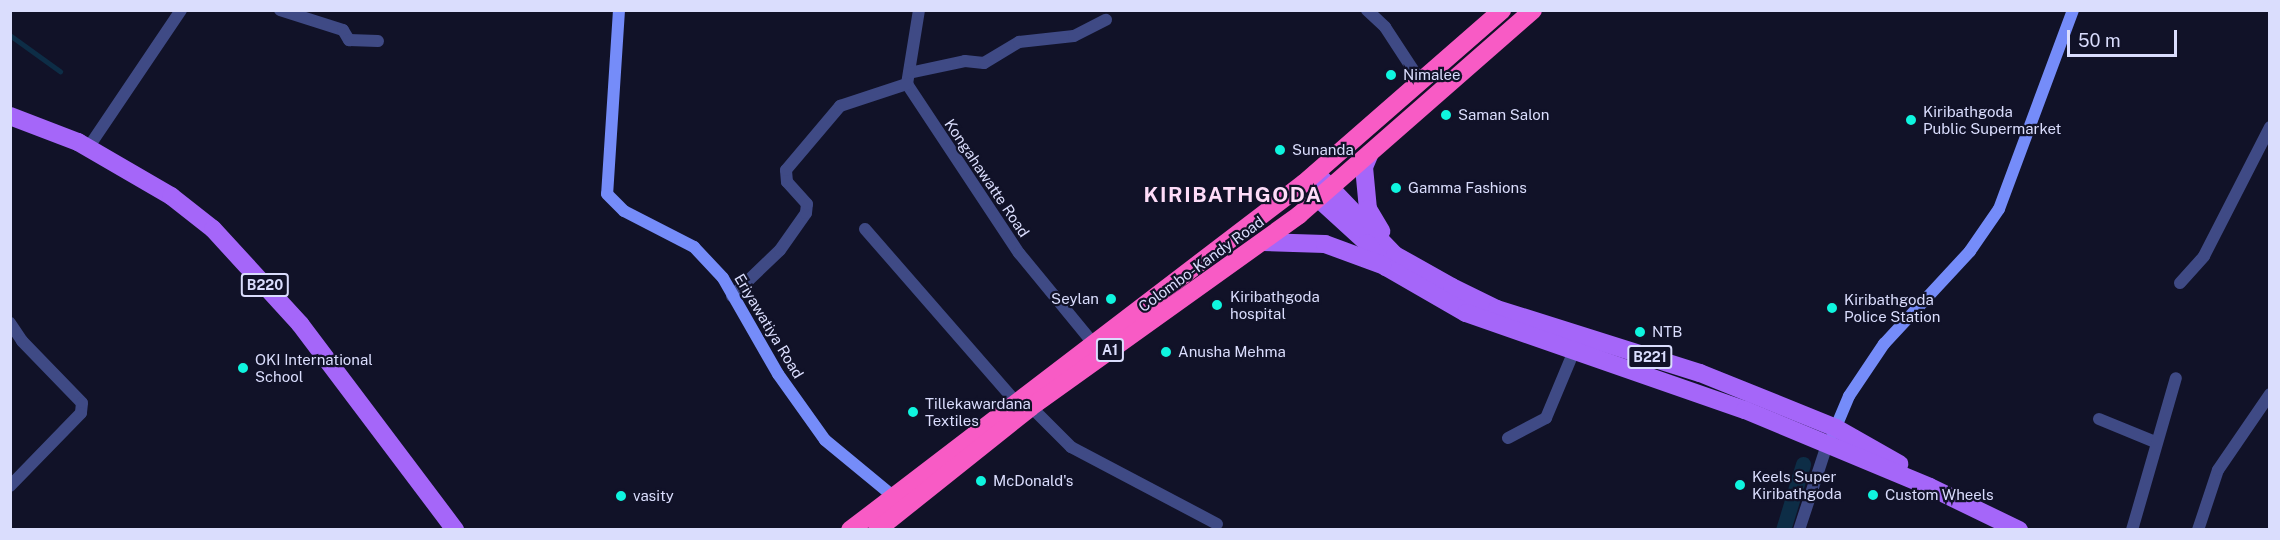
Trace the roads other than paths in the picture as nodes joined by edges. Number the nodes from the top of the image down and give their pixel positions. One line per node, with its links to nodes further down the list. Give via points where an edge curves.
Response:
1 (180, 10): 17 (street)
2 (280, 10): 12 (street, via 343,30 349,40)
3 (620, 10): 25 (street, Eriyawatiya Road, via 607,194 624,211 694,247 723,278)
4 (919, 10): 13 (street)
5 (1367, 10): 11 (street)
6 (1378, 10): 11 (street)
7 (1502, 10): 14 (highway, Colombo-Kandy Road / A1)
8 (1533, 10): 18 (highway, Colombo-Kandy Road / A1)
9 (2073, 10): 33 (street, via 1999,209 1970,251 1884,344 1849,396)
10 (1106, 20): 13 (street, via 1074,36 1019,42 984,63 965,61)
11 (1385, 27): 14 (street)
12 (378, 41)
13 (908, 78): 25 (street, via 840,106 786,170 788,182 807,204 806,213 780,250); 27 (street, Kongahawatte Road, via 1018,253)
14 (1419, 79): 19 (highway, Colombo-Kandy Road / A1, via 1359,139)
15 (10, 116): 17 (main road, B220)
16 (2270, 127): 24 (street, via 2204,256)
17 (88, 148): 41 (main road, B220, via 171,196 213,229 300,324)
18 (1371, 153): 20 (highway, Colombo-Kandy Road / A1); 23 (main road, via 1364,167 1368,209)
19 (1310, 178): 20 (main road, B221); 27 (highway, Colombo-Kandy Road / A1)
20 (1325, 193): 22 (highway, Colombo-Kandy Road / A1); 23 (main road, B221)
21 (865, 229): 31 (street)
22 (1263, 242): 23 (main road, via 1325,244); 31 (highway, Colombo-Kandy Road / A1)
23 (1391, 261): 28 (main road, B221, via 1466,313); 33 (main road, B221, via 1497,309 1700,373)
24 (2180, 283)
25 (732, 296): 38 (street, Eriyawatiya Road, via 778,374 825,440)
26 (10, 323): 37 (street, via 22,341 82,403 81,413)
27 (1094, 343): 31 (highway, Colombo-Kandy Road / A1)
28 (1574, 351): 34 (street, via 1546,418); 36 (main road, B221, via 1745,410)
29 (2176, 378): 35 (street)
30 (2270, 394): 46 (street, via 2218,470)
31 (1023, 404): 38 (highway, Colombo-Kandy Road / A1); 39 (street, via 1071,447)
32 (2099, 418): 35 (street)
33 (1836, 428): 36 (street); 40 (main road, B221)
34 (1508, 438)
35 (2155, 442): 45 (street)
36 (1827, 445): 40 (main road, B221, via 1930,487); 44 (street)
37 (10, 486)
38 (899, 501): 42 (highway, Colombo-Kandy Road / A1); 43 (highway, Colombo-Kandy Road / A1)
39 (1217, 524)
40 (2011, 526)
41 (455, 530)
42 (850, 530)
43 (877, 530)
44 (1799, 530)
45 (2132, 530)
46 (2198, 530)

